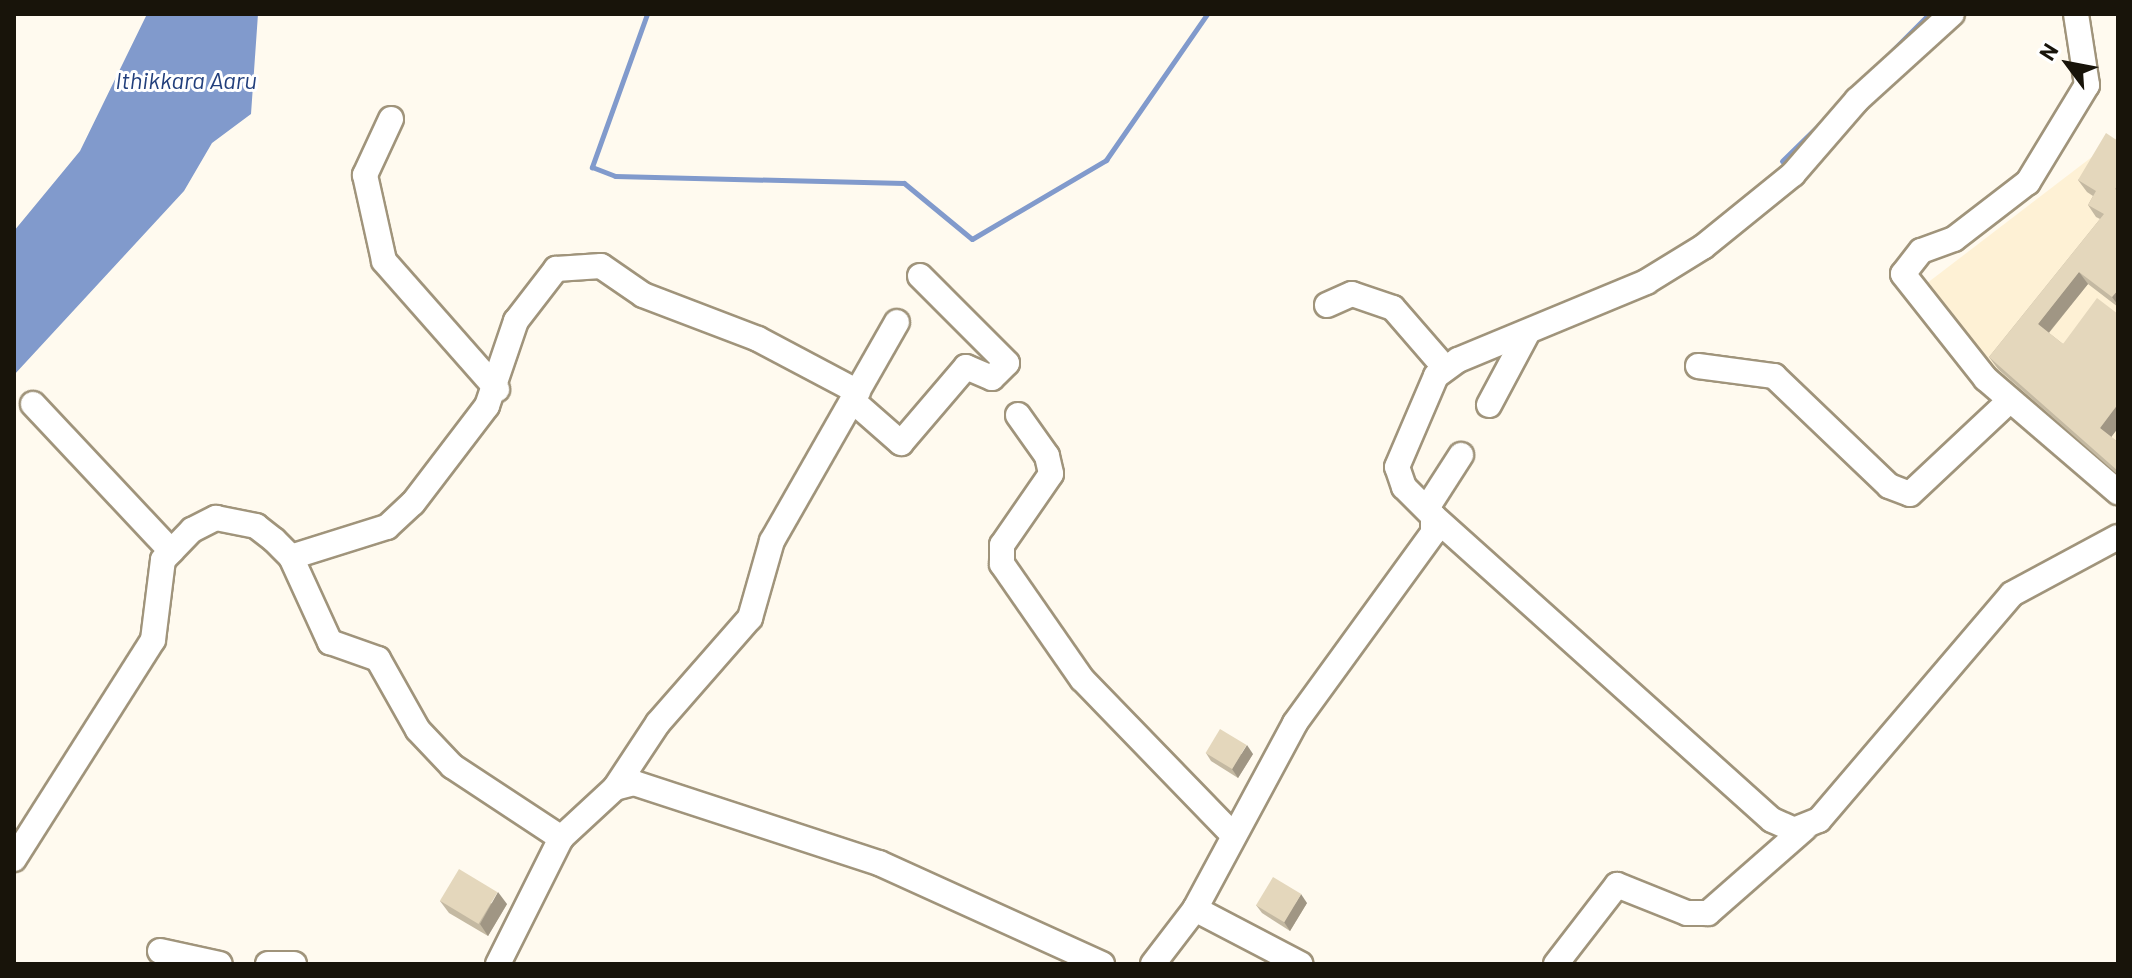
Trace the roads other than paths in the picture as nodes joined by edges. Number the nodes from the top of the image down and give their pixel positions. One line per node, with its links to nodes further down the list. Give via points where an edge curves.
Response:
1 (1952, 14): 7 (street, via 1857,100 1793,174 1703,247 1646,282)
2 (2076, 14): 12 (street, via 2087,85 2028,182 1954,239 1921,251 1903,274)
3 (391, 119): 10 (street, via 365,175 384,261)
4 (920, 276): 11 (street, via 1007,363 992,378 974,367 956,373 912,438 901,443)
5 (1327, 305): 9 (street, via 1352,294 1393,308)
6 (897, 322): 11 (street)
7 (1528, 332): 9 (street); 14 (street)
8 (1698, 366): 12 (street, via 1774,376 1889,486 1910,494)
9 (1445, 368): 18 (street, via 1423,396 1397,467 1404,487)
10 (497, 389): 11 (street, via 516,321 532,295 556,269 584,264 601,266 643,295 758,339); 21 (street, via 413,503 387,527)
11 (856, 396): 22 (street, via 772,541 746,625 658,723)
12 (2009, 401): 17 (street)
13 (33, 404): 20 (street)
14 (1489, 405)
15 (1018, 415): 24 (street, via 1051,474 998,556 1082,679)
16 (1461, 455): 18 (street)
17 (2118, 492)
18 (1430, 512): 23 (street, via 1772,820); 24 (street, via 1430,539 1295,723)
19 (2118, 537): 23 (street, via 2012,594 1819,820)
20 (171, 551): 21 (street, via 192,530 226,518 256,526); 26 (street, via 163,560 153,640)
21 (291, 557): 25 (street, via 330,642 378,659 418,730 452,766)
22 (615, 788): 25 (street); 33 (street, via 656,784 879,863)
23 (1804, 829): 36 (street, via 1708,913 1687,913 1617,885)
24 (1232, 834): 27 (street)
25 (561, 838): 32 (street)
26 (14, 859)
27 (1195, 909): 34 (street); 35 (street)
28 (160, 951): 29 (street)
29 (220, 964)
30 (268, 964): 31 (street)
31 (294, 964)
32 (498, 964)
33 (1102, 964)
34 (1153, 964)
35 (1300, 964)
36 (1556, 964)

